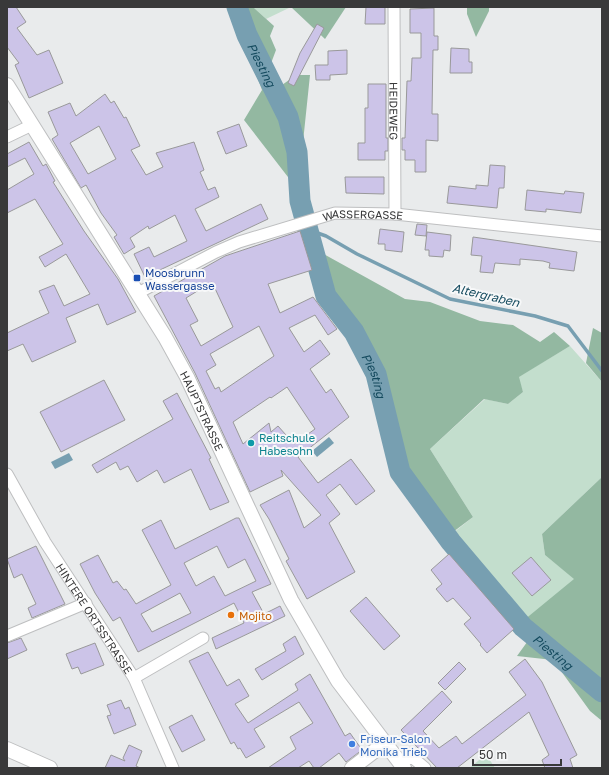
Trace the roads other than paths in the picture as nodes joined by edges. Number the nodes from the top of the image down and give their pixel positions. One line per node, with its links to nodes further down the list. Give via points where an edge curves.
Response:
1 (394, 7): 5 (street, HEIDEWEG)
2 (7, 85): 3 (main road, HAUPTSTRASSE)
3 (32, 125): 4 (street); 7 (main road, HAUPTSTRASSE)
4 (7, 137)
5 (394, 214): 6 (street, WASSERGASSE); 7 (street, WASSERGASSE, via 348,212 294,224 216,252)
6 (602, 236)
7 (138, 293): 13 (main road, HAUPTSTRASSE, via 187,377 290,600 338,681)
8 (7, 474): 9 (street, HINTERE ORTSSTRASSE, via 46,542)
9 (86, 603): 10 (street); 12 (street, HINTERE ORTSSTRASSE)
10 (7, 636)
11 (203, 638): 12 (street)
12 (134, 678): 17 (street, HINTERE ORTSSTRASSE)
13 (386, 743): 15 (main road, HAUPTSTRASSE); 18 (main road)
14 (7, 749): 16 (main road)
15 (402, 764): 19 (street, via 413,758)
16 (50, 768)
17 (173, 768)
18 (352, 768)
19 (425, 768)

